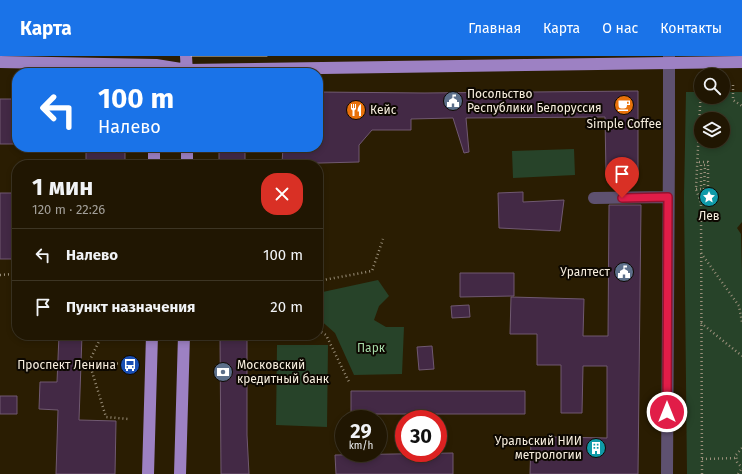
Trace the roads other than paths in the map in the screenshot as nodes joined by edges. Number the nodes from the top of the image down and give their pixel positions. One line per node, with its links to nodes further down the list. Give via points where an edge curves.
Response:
1 (186, 56): 7 (main road)
2 (669, 60): 4 (main road); 8 (main road); 9 (street)
3 (0, 62): 5 (main road)
4 (742, 62)
5 (155, 65): 6 (main road)
6 (171, 68)
7 (187, 68)
8 (318, 68)
9 (668, 197): 10 (street); 15 (street)
10 (594, 198)
11 (152, 340): 13 (main road)
12 (184, 340): 14 (main road)
13 (148, 474)
14 (180, 474)
15 (667, 474)

